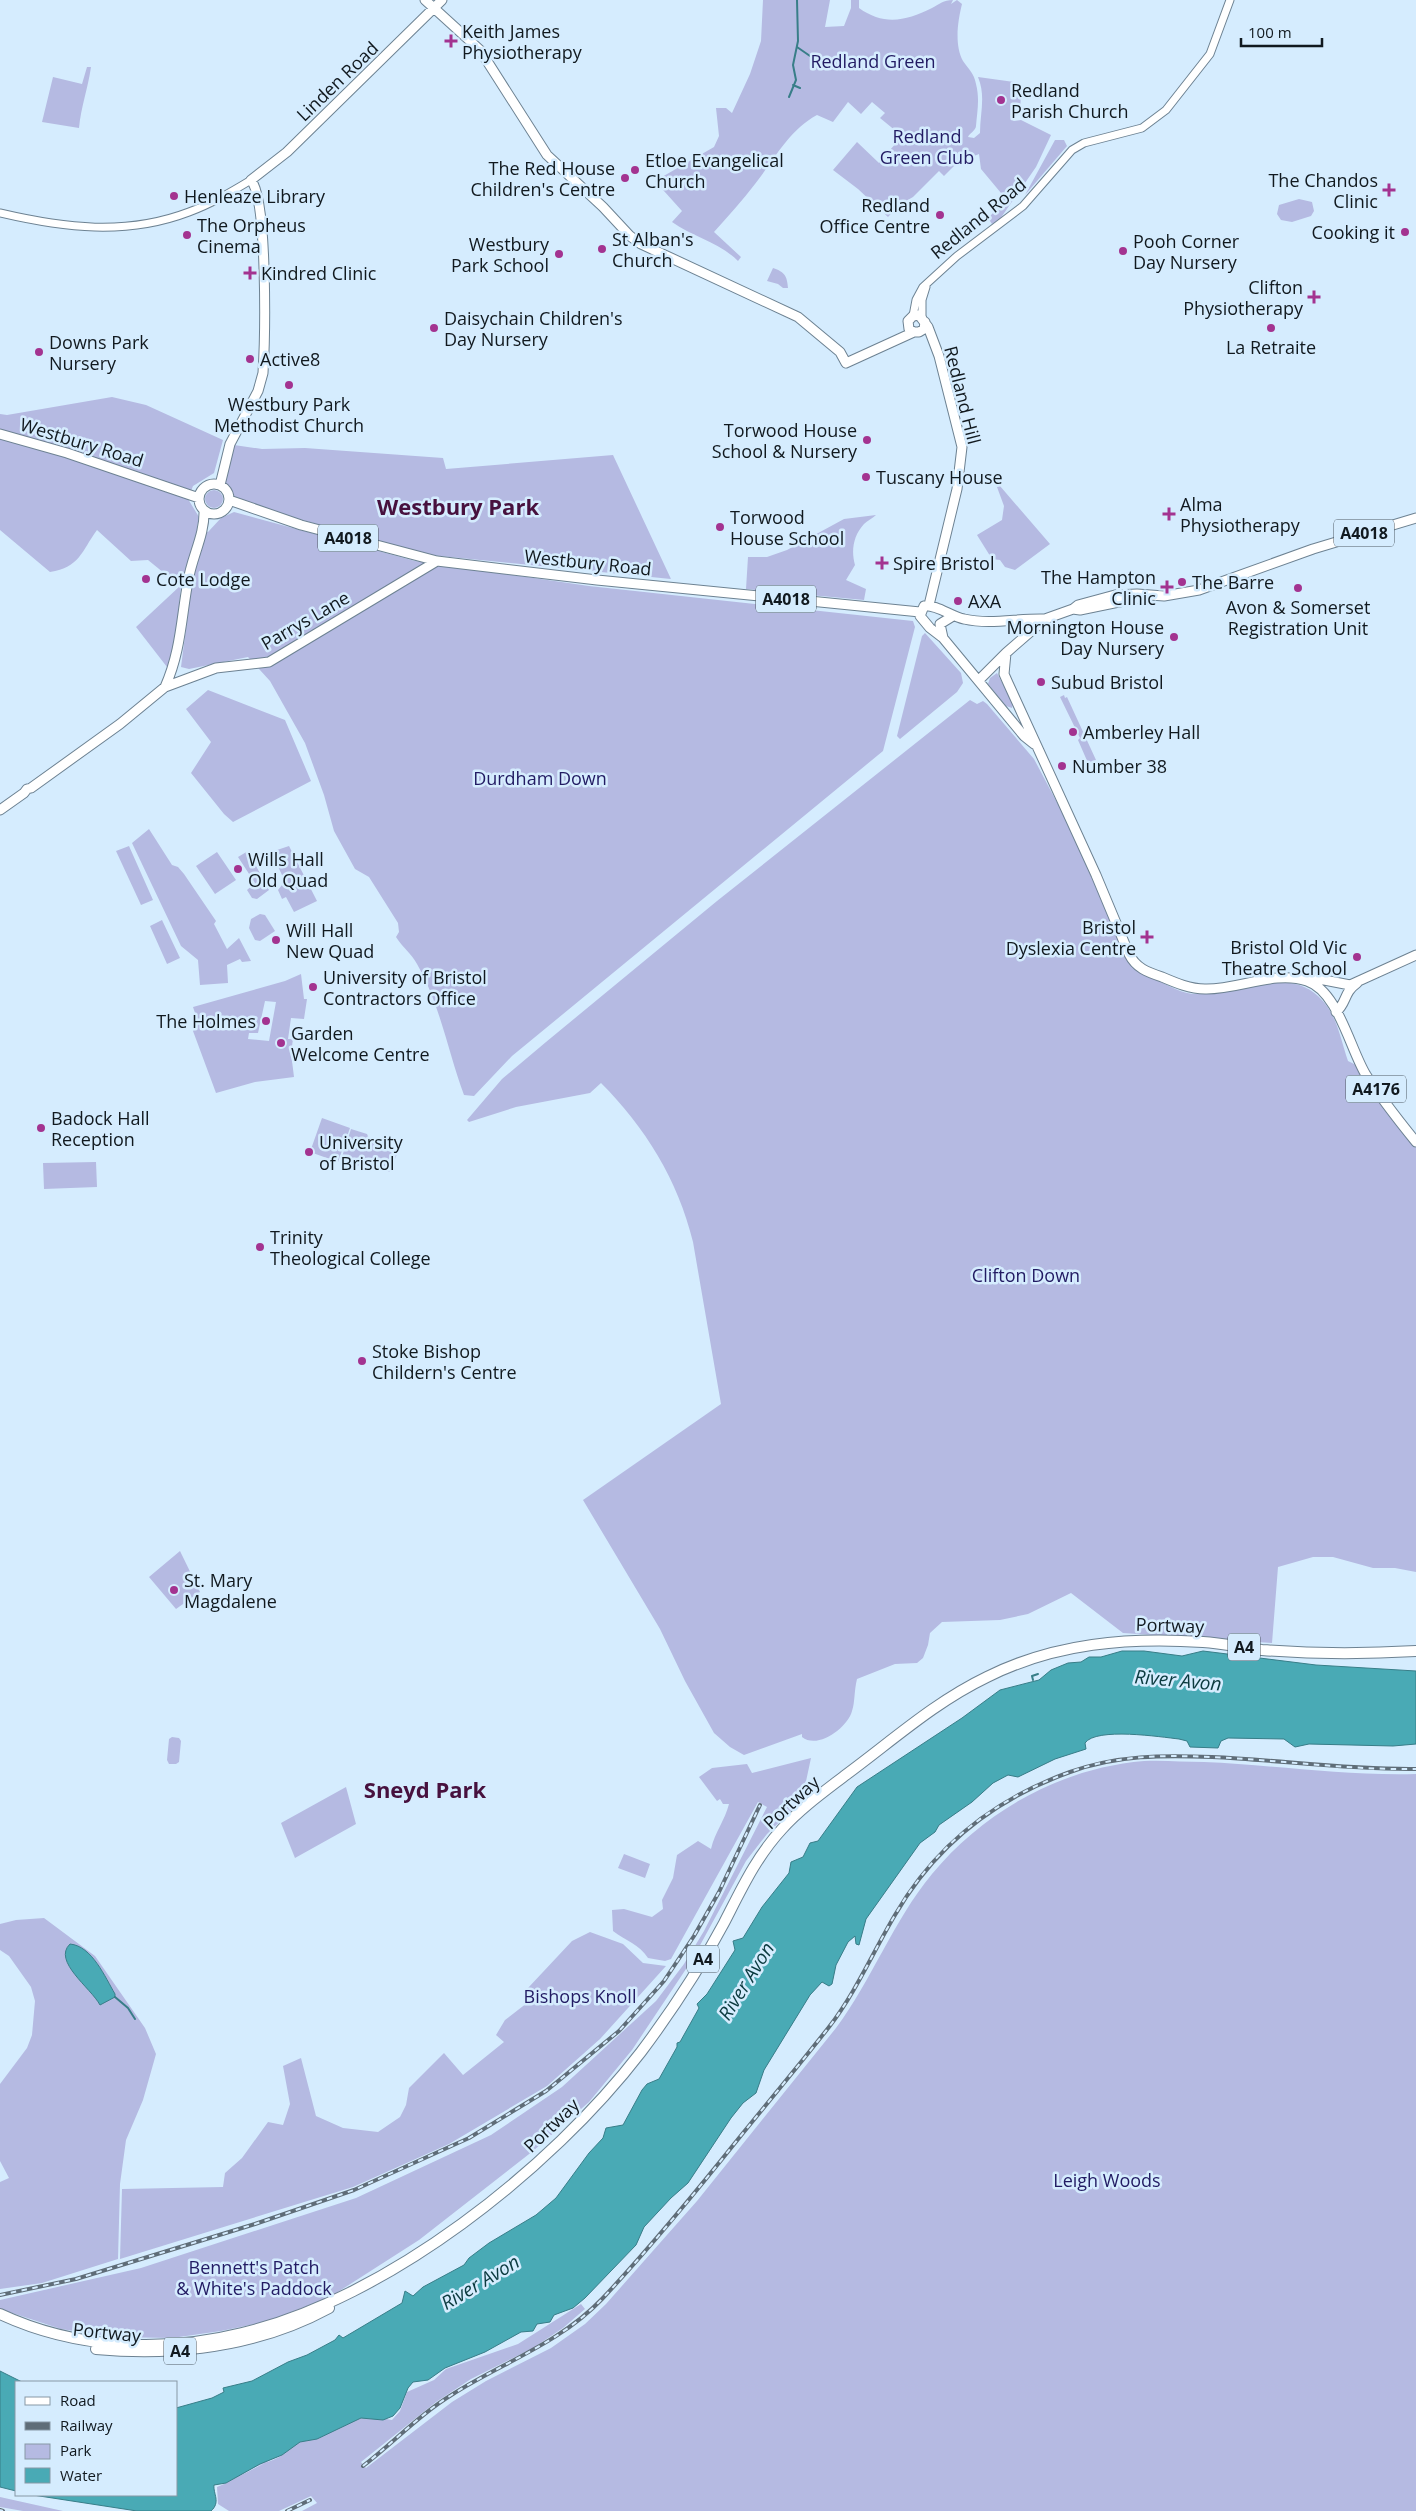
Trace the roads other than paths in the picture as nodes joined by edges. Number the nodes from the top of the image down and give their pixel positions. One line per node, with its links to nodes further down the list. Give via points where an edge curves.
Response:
1 (425, 0): 4 (main road)
2 (442, 0): 4 (main road, Linden Road)
3 (1230, 0): 7 (street, Redland Road, via 1210,54 1166,110 1142,128 1078,146 1067,155 1023,206 928,282)
4 (434, 8): 5 (main road, Linden Road, via 282,156); 7 (main road, via 480,50 547,155 641,244 798,318 840,352 846,363 900,339)
5 (251, 180): 6 (street, via 189,212 136,226 92,228 56,225); 9 (main road, via 258,192 262,232 263,373 258,391 232,440)
6 (0, 213)
7 (917, 324): 19 (main road, Redland Hill, via 933,339 962,440 957,489)
8 (0, 434): 10 (main road, Westbury Road)
9 (217, 485): 10 (main road, via 207,486); 11 (main road, via 227,491)
10 (200, 495): 12 (main road)
11 (228, 503): 13 (main road); 16 (main road, Westbury Road / A4018)
12 (204, 510): 13 (main road); 15 (main road, Parrys Lane)
13 (216, 514): 15 (main road, Parrys Lane)
14 (1416, 518): 21 (main road, A4018, via 1312,549 1199,590 1170,596 1133,594 1106,597 1078,604)
15 (204, 529): 27 (main road, Parrys Lane, via 188,580 180,645)
16 (427, 560): 17 (main road, Westbury Road / A4018); 18 (main road)
17 (437, 561): 18 (main road, Parrys Lane); 19 (main road, Westbury Road / A4018, via 597,580)
18 (426, 570): 27 (main road, Parrys Lane, via 269,662 216,668)
19 (923, 608): 20 (main road, Westbury Road / A4018); 23 (main road, via 922,620)
20 (953, 616): 22 (main road, Westbury Road, via 975,621); 23 (main road, via 940,624)
21 (1045, 619): 22 (main road, Westbury Road); 24 (main road, A4018)
22 (1018, 621): 24 (main road, via 1024,629)
23 (942, 638): 26 (main road)
24 (1021, 639): 25 (main road, A4018)
25 (1006, 653): 26 (main road, A4018); 28 (main road, via 1004,674)
26 (979, 680): 28 (main road)
27 (165, 687): 29 (main road, Parrys Lane, via 120,724)
28 (1034, 744): 31 (main road, via 1136,965 1193,988 1288,978)
29 (0, 810)
30 (1416, 955): 32 (main road)
31 (1309, 981): 32 (main road, via 1314,978 1350,985); 33 (main road, A4176, via 1329,998)
32 (1360, 982): 33 (main road, via 1346,993 1341,1008)
33 (1336, 1012): 34 (main road, A4176, via 1358,1061)
34 (1416, 1142)
35 (1416, 1651): 36 (highway, Portway / A4, via 1298,1652 1208,1642 1125,1640 1072,1646 1028,1659 985,1677 944,1700 834,1784 780,1830 744,1883 723,1925 670,2012 607,2094 562,2139 476,2213 443,2237)
36 (352, 2292): 37 (highway, Portway / A4, via 265,2327 217,2338 178,2342 82,2341 45,2332); 38 (highway, Portway / A4, via 320,2313 286,2327 242,2341 178,2351 123,2352 79,2347 42,2338)
37 (0, 2314)
38 (0, 2322)

